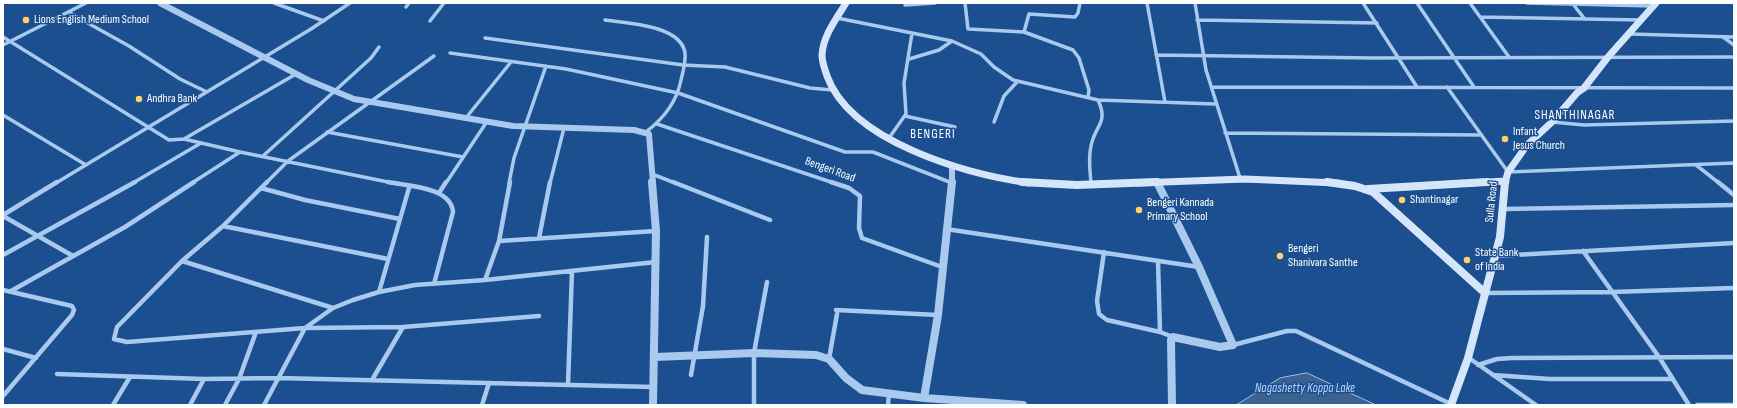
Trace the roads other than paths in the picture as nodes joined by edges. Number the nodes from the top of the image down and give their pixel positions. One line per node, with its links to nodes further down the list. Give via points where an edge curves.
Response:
1 (86, 3): 21 (street)
2 (160, 3): 46 (street)
3 (274, 3): 28 (street)
4 (350, 3): 28 (street)
5 (409, 3): 20 (street)
6 (444, 3): 29 (street)
7 (846, 3): 23 (main road)
8 (935, 3): 18 (street)
9 (965, 3): 31 (street, via 968,29)
10 (1080, 3): 31 (street, via 1078,13 1074,17 1029,14)
11 (1147, 3): 44 (street)
12 (1195, 3): 26 (street)
13 (1364, 3): 30 (street)
14 (1417, 3): 48 (street)
15 (1470, 3): 22 (street)
16 (1527, 3): 17 (street)
17 (1572, 4): 19 (street); 24 (street)
18 (905, 5)
19 (1655, 5): 27 (main road, Sulla Road)
20 (406, 7)
21 (68, 12): 38 (street); 67 (street, via 180,79)
22 (1480, 17): 24 (street); 49 (street)
23 (837, 18): 32 (street); 65 (main road, via 825,41 822,65)
24 (1584, 18): 27 (street)
25 (605, 20): 55 (street, via 640,24 664,31 677,39 682,46 685,54)
26 (1197, 20): 30 (street); 47 (street)
27 (1642, 20): 33 (main road, Sulla Road)
28 (324, 21): 46 (street)
29 (430, 21)
30 (1377, 24): 52 (street)
31 (1024, 32): 69 (street, via 1076,53 1089,90)
32 (912, 33): 39 (street); 53 (street)
33 (1630, 34): 35 (street); 50 (main road, Sulla Road)
34 (3, 37): 38 (street)
35 (1723, 37): 36 (street); 41 (street)
36 (1734, 37)
37 (485, 38): 55 (street)
38 (11, 41): 40 (street); 83 (street)
39 (952, 41): 53 (street, via 939,50); 58 (street, via 981,54 1004,75)
40 (3, 45)
41 (1734, 45)
42 (379, 47): 66 (street, via 371,58)
43 (450, 52): 54 (street)
44 (1156, 55): 47 (street); 72 (street)
45 (434, 56): 71 (street)
46 (263, 57): 57 (street); 67 (street)
47 (1203, 57): 52 (street); 59 (street)
48 (1453, 57): 49 (street); 52 (street); 62 (street)
49 (1509, 57): 50 (street)
50 (1608, 57): 51 (street); 63 (main road, Sulla Road)
51 (1734, 57)
52 (1398, 58): 60 (street)
53 (909, 59): 75 (street, via 904,83)
54 (511, 62): 56 (street); 76 (street)
55 (683, 65): 65 (street, via 725,67 810,88); 68 (street)
56 (546, 66): 68 (street); 82 (street)
57 (296, 74): 66 (street); 91 (street)
58 (1017, 82): 69 (street); 78 (street, via 1004,96)
59 (1212, 87): 60 (street); 73 (street)
60 (1417, 87): 61 (street)
61 (1447, 87): 62 (street); 89 (street)
62 (1474, 87): 63 (street)
63 (1584, 88): 64 (street); 79 (main road, Sulla Road)
64 (1734, 88)
65 (832, 90): 90 (main road, via 861,122)
66 (335, 91): 71 (street); 94 (street)
67 (207, 92): 83 (street)
68 (678, 93): 81 (street); 105 (street, via 850,154 873,152)
69 (1088, 97): 70 (street)
70 (1098, 100): 72 (street); 106 (street, via 1104,112 1104,119 1091,142)
71 (369, 102): 76 (street); 86 (street)
72 (1165, 102): 73 (street)
73 (1215, 104): 88 (street)
74 (3, 115): 98 (street)
75 (904, 116): 85 (street); 90 (street)
76 (465, 119): 80 (street)
77 (1734, 121): 79 (street, via 1584,125)
78 (994, 122)
79 (1552, 122): 102 (main road, Sulla Road, via 1527,145)
80 (486, 123): 82 (street); 95 (street)
81 (657, 124): 87 (street); 134 (street, Bengeri Road, via 849,188 860,196 862,202 858,226 862,238)
82 (525, 127): 84 (street); 123 (street, via 514,158)
83 (147, 128): 91 (street, via 169,140); 98 (street)
84 (564, 128): 87 (street); 122 (street)
85 (955, 128)
86 (327, 132): 95 (street); 96 (street)
87 (646, 132): 101 (street, via 650,137)
88 (1225, 133): 89 (street); 103 (street)
89 (1481, 135): 102 (street)
90 (889, 138): 100 (main road)
91 (184, 139): 92 (street)
92 (201, 143): 93 (street); 120 (street, via 159,169)
93 (240, 152): 94 (street); 128 (street, via 125,227)
94 (266, 157): 96 (street)
95 (463, 157): 110 (street)
96 (286, 160): 107 (street); 108 (street)
97 (1734, 162): 99 (street)
98 (86, 164): 114 (street)
99 (1696, 164): 102 (street); 111 (street)
100 (952, 165): 105 (street); 106 (main road, via 1027,183)
101 (652, 174): 116 (street); 119 (street)
102 (1507, 176): 109 (main road); 113 (main road, Sulla Road)
103 (1240, 178): 104 (main road); 109 (main road, via 1315,181 1348,184)
104 (1157, 182): 106 (main road); 135 (street)
105 (952, 183): 118 (street)
106 (1091, 186)
107 (261, 188): 115 (street); 117 (street)
108 (409, 188): 110 (street); 115 (street)
109 (1367, 189): 145 (main road)
110 (439, 193): 139 (street, via 451,201 453,212)
111 (1734, 195)
112 (1734, 205): 113 (street)
113 (1504, 209): 129 (main road, Sulla Road)
114 (3, 215): 120 (street)
115 (400, 219): 130 (street)
116 (770, 220)
117 (223, 226): 130 (street); 131 (street)
118 (946, 229): 126 (street); 134 (street)
119 (656, 231): 122 (street); 133 (street)
120 (37, 235): 127 (street); 128 (street)
121 (707, 237): 157 (street, via 706,281)
122 (539, 238): 123 (street)
123 (499, 241): 137 (street)
124 (1734, 243): 125 (street)
125 (1583, 251): 129 (street); 144 (street)
126 (1104, 252): 132 (street); 152 (street, via 1097,301 1099,314 1107,320)
127 (3, 255)
128 (73, 256): 142 (street)
129 (1494, 256): 145 (main road, Sulla Road)
130 (388, 259): 143 (street)
131 (182, 261): 146 (street); 151 (street, via 117,327 114,338 118,342)
132 (1158, 261): 135 (street); 152 (street)
133 (656, 262): 136 (street); 158 (street)
134 (942, 267): 147 (street)
135 (1199, 267): 154 (street)
136 (572, 271): 137 (street); 175 (street)
137 (485, 280): 139 (street)
138 (767, 282): 156 (street)
139 (434, 284): 143 (street)
140 (1734, 288): 144 (street)
141 (3, 290): 142 (street)
142 (11, 291): 161 (street, via 72,306 74,310)
143 (379, 292): 146 (street)
144 (1612, 292): 145 (street); 159 (street)
145 (1485, 293): 162 (main road, Sulla Road)
146 (333, 308): 150 (street)
147 (938, 315): 163 (street, via 837,312); 181 (street)
148 (539, 316): 149 (street)
149 (403, 327): 150 (street, via 339,330); 173 (street)
150 (305, 328): 151 (street); 169 (street)
151 (256, 332): 171 (street)
152 (1160, 332): 153 (street)
153 (1172, 337): 154 (street, via 1220,347); 192 (street)
154 (1233, 345): 182 (street, via 1296,331)
155 (3, 350): 161 (street)
156 (754, 353): 157 (street); 163 (street, via 816,355); 189 (street)
157 (695, 355): 158 (street); 166 (street)
158 (655, 357): 176 (street)
159 (1659, 357): 160 (street); 164 (street, via 1512,358 1497,359); 172 (street)
160 (1734, 357)
161 (36, 358): 178 (street)
162 (1468, 358): 164 (street); 182 (main road, Sulla Road)
163 (829, 359): 179 (street, via 846,378 862,390)
164 (1478, 365): 167 (street)
165 (57, 374): 168 (street)
166 (690, 375)
167 (1493, 375): 172 (street, via 1550,379); 193 (street)
168 (130, 377): 170 (street); 183 (street)
169 (278, 378): 171 (street); 173 (street); 186 (street)
170 (204, 379): 171 (street); 184 (street)
171 (239, 379): 185 (street)
172 (1673, 379): 194 (street)
173 (372, 380): 174 (street)
174 (489, 383): 175 (street); 187 (street)
175 (568, 385): 176 (street)
176 (654, 387): 188 (street)
177 (3, 388): 178 (street)
178 (10, 389): 180 (street)
179 (889, 394): 181 (street); 190 (street)
180 (3, 396)
181 (924, 398): 191 (street)
182 (1451, 404)
183 (113, 405)
184 (190, 405)
185 (225, 405)
186 (264, 405)
187 (482, 405)
188 (653, 405)
189 (754, 405)
190 (888, 405)
191 (1023, 405)
192 (1172, 405)
193 (1536, 405)
194 (1689, 405)
195 (1697, 405): 196 (street)
196 (1734, 405)

